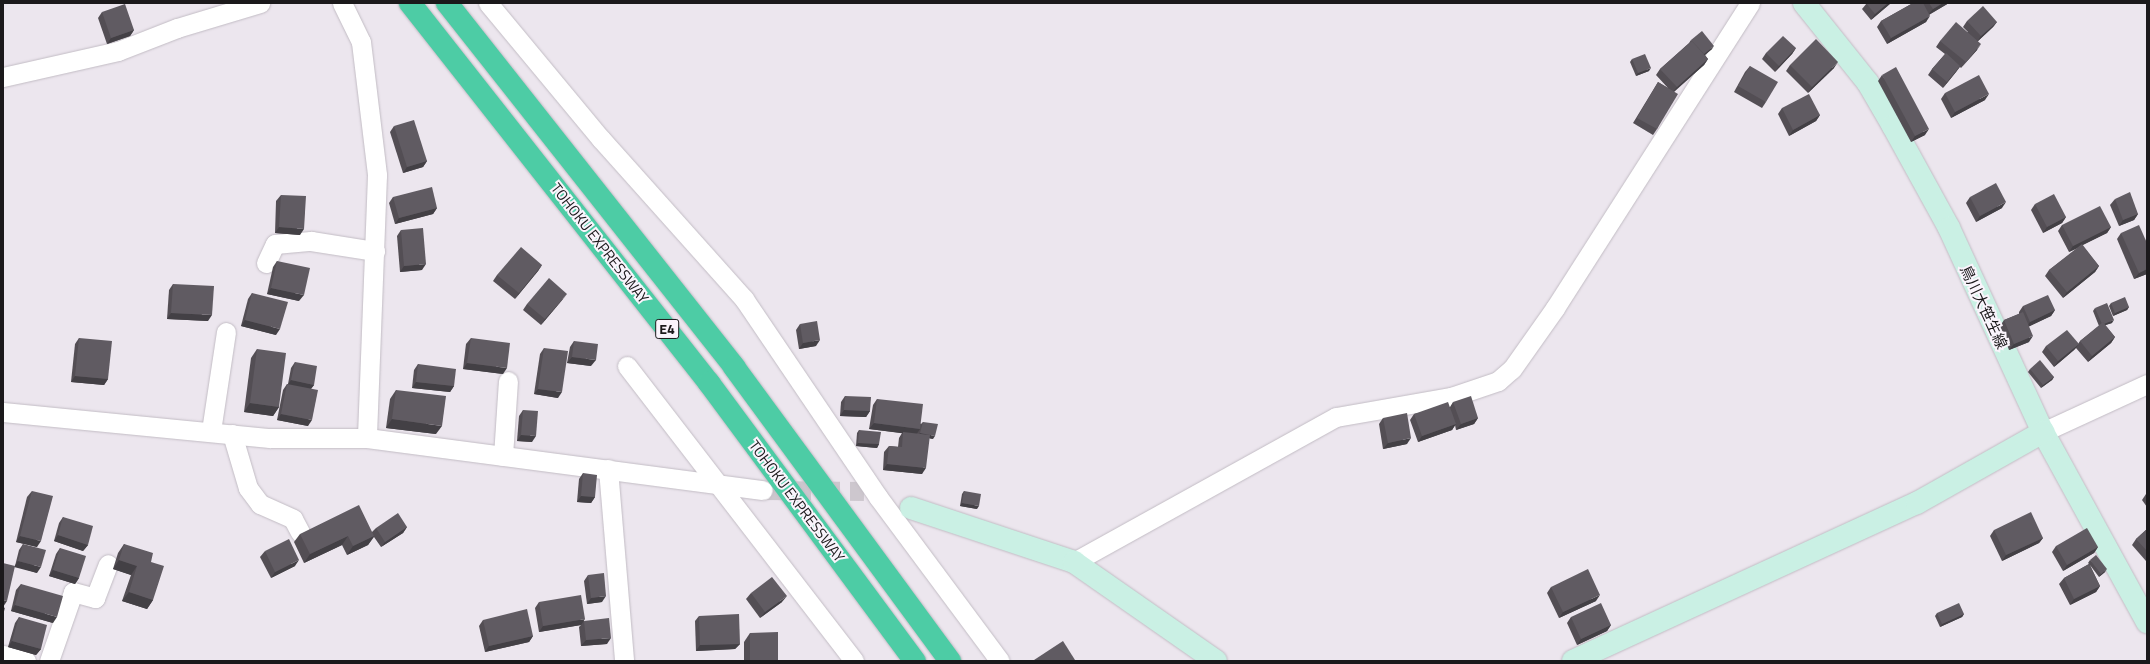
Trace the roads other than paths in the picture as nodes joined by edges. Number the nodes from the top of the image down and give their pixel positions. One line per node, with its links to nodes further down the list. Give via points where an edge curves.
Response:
1 (260, 3): 8 (street, via 177,28 118,51)
2 (342, 3): 9 (street, via 360,42 364,61 377,175)
3 (410, 3): 35 (highway, TOHOKU EXPRESSWAY / E4, via 709,383)
4 (447, 3): 36 (highway, TOHOKU EXPRESSWAY / E4, via 734,367)
5 (488, 3): 24 (street, via 606,145 744,300)
6 (1750, 3): 27 (street, via 1555,308 1512,369 1498,381 1451,397 1336,417)
7 (1804, 3): 17 (street, 鳥川大笹生線, via 1868,83 1893,126 1949,228)
8 (3, 77)
9 (376, 251): 10 (street, via 311,241 275,244); 19 (street)
10 (266, 263)
11 (226, 332): 16 (street)
12 (627, 366): 22 (street)
13 (508, 381): 20 (street)
14 (2147, 384): 17 (street)
15 (3, 412): 16 (street)
16 (211, 431): 18 (street)
17 (2043, 432): 29 (street, 鳥川大笹生線); 39 (street, via 1917,504)
18 (232, 434): 19 (street, via 270,438); 26 (street, via 248,488 260,504 293,519)
19 (367, 438): 20 (street)
20 (503, 456): 21 (street)
21 (608, 469): 22 (street); 33 (street)
22 (718, 486): 23 (street); 34 (street)
23 (763, 490)
24 (871, 494): 25 (street); 37 (street)
25 (911, 508): 27 (street)
26 (300, 532)
27 (1074, 562): 38 (street)
28 (108, 564): 32 (street, via 95,598 72,592)
29 (2147, 622)
30 (3, 655): 31 (street)
31 (26, 661)
32 (49, 661)
33 (624, 661)
34 (854, 661)
35 (915, 661)
36 (950, 661)
37 (1000, 661)
38 (1216, 661)
39 (1573, 661)

